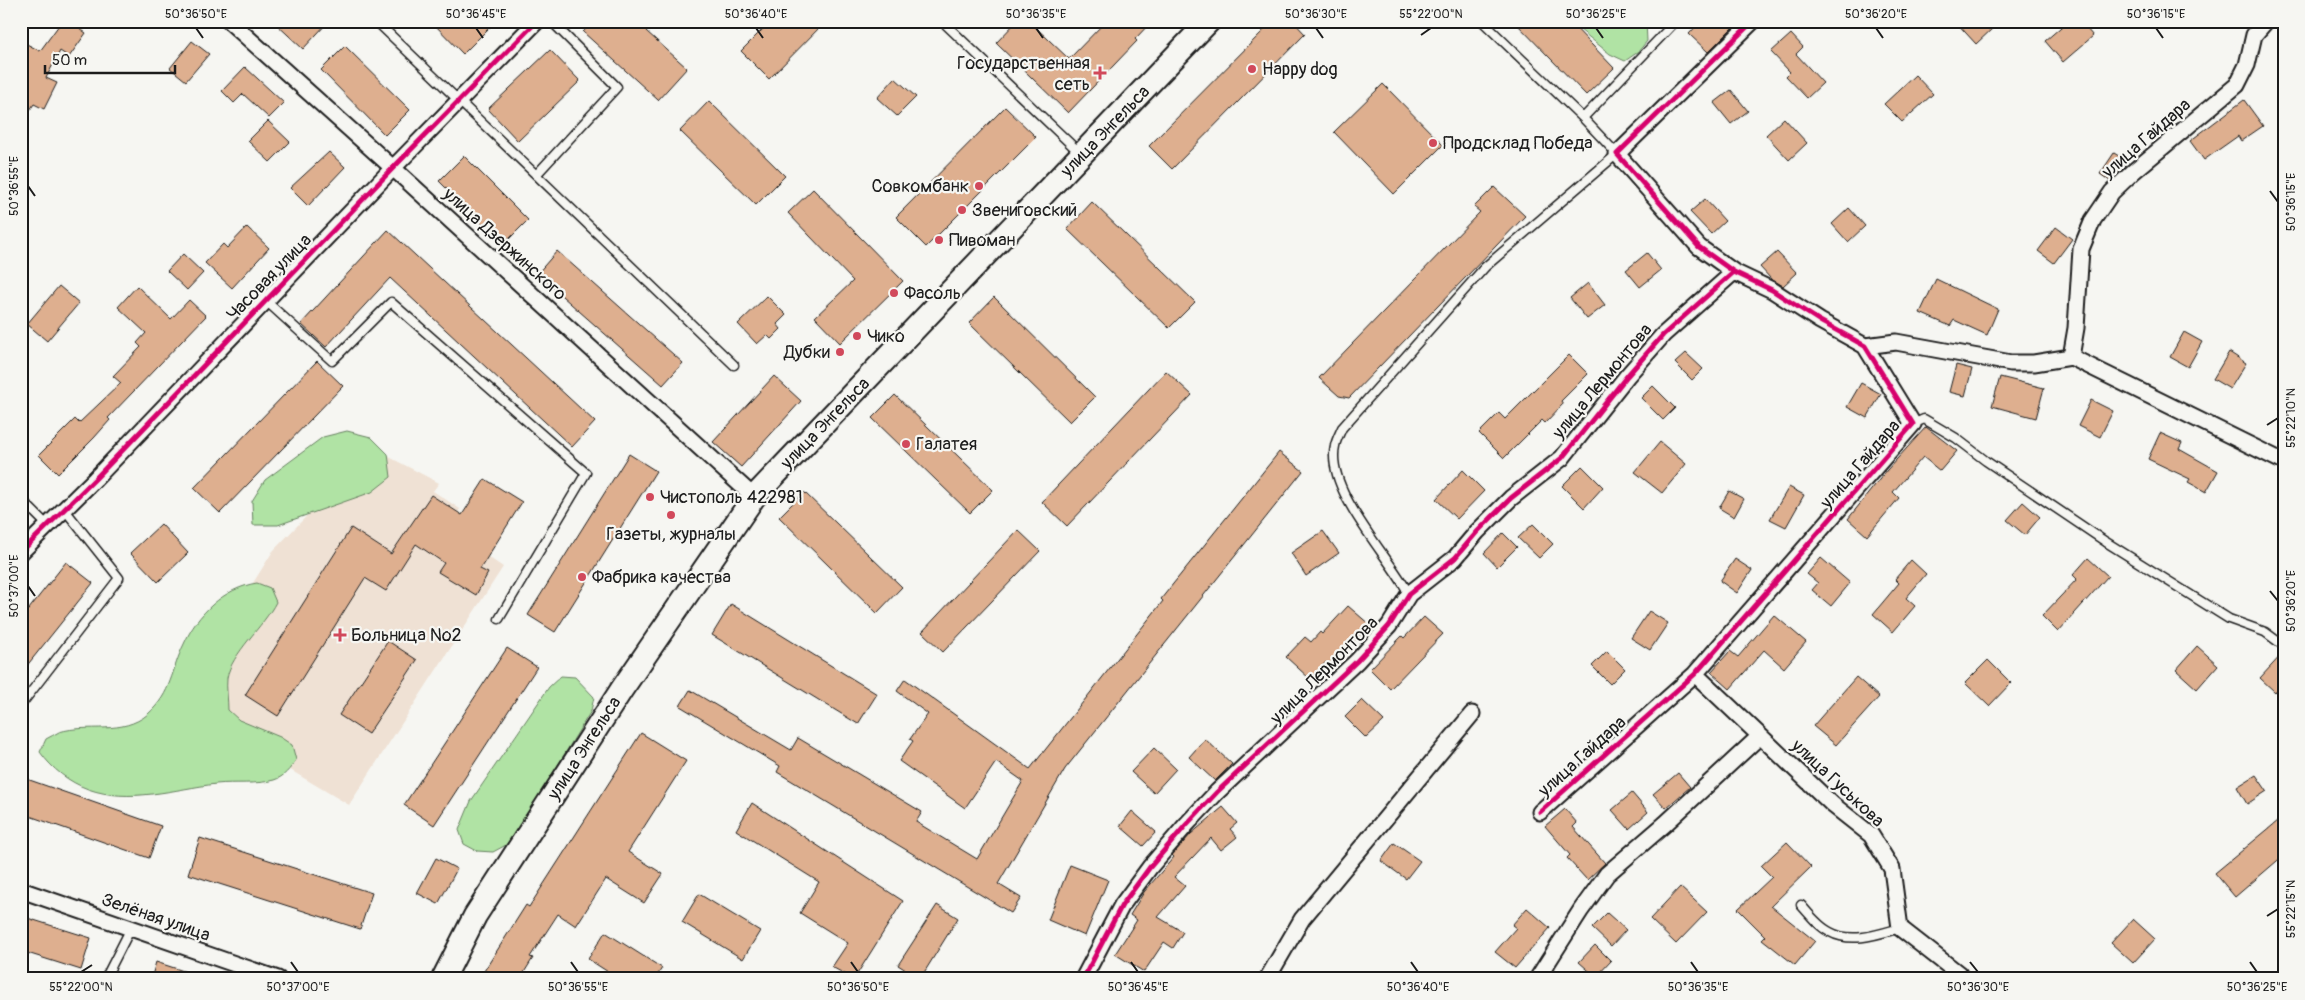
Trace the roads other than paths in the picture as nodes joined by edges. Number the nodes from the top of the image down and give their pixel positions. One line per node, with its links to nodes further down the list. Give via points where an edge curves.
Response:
1 (229, 21): 15 (street, улица Дзержинского)
2 (376, 21): 11 (lane)
3 (537, 21): 11 (street, Часовая улица)
4 (551, 21): 16 (lane, via 618,87)
5 (942, 21): 13 (lane)
6 (1209, 21): 13 (main road, улица Энгельса)
7 (1482, 21): 12 (lane)
8 (1676, 21): 12 (lane)
9 (1752, 21): 14 (street)
10 (2266, 21): 20 (street, улица Гайдара, via 2254,36 2247,65 2237,85 2134,171 2112,192 2093,220 2081,249)
11 (458, 101): 15 (street, Часовая улица); 16 (lane)
12 (1583, 118): 14 (lane)
13 (1082, 154): 24 (main road, улица Энгельса)
14 (1617, 154): 17 (street, улица Гайдара, via 1699,247); 29 (lane, via 1485,267 1342,428 1335,446 1336,467 1343,489 1362,524)
15 (393, 168): 18 (street, Часовая улица); 24 (street, улица Дзержинского)
16 (536, 175): 21 (lane)
17 (1734, 272): 19 (street, улица Гайдара, via 1772,290); 29 (street, улица Лермонтова, via 1663,335 1562,458 1511,498 1455,558)
18 (266, 301): 26 (street, Часовая улица); 30 (lane, via 332,361 391,302 586,472)
19 (1865, 346): 20 (street, via 1896,342 2011,363); 22 (street, улица Гайдара)
20 (2071, 357): 23 (street)
21 (734, 365)
22 (1913, 424): 31 (lane, via 1924,419 1956,438 1986,462 2106,542 2229,619 2265,632); 32 (street, улица Гайдара)
23 (2284, 462)
24 (754, 497): 43 (main road, улица Энгельса, via 622,689 475,916)
25 (21, 499): 27 (lane)
26 (65, 510): 27 (street, Часовая улица); 33 (lane, via 119,578)
27 (48, 526): 28 (street, Часовая улица)
28 (21, 552)
29 (1409, 594): 44 (street, улица Лермонтова, via 1389,626 1357,661 1217,792 1150,867 1122,905)
30 (499, 619)
31 (2284, 646)
32 (1695, 674): 35 (street, улица Гуськова); 36 (street, улица Гайдара)
33 (21, 704)
34 (1472, 714): 45 (street, via 1302,919)
35 (1760, 736): 40 (street, улица Гуськова, via 1871,835 1892,869); 46 (street, via 1607,874)
36 (1540, 812)
37 (21, 890): 39 (street, Зелёная улица)
38 (1800, 906): 40 (lane, via 1830,932 1850,938 1873,936)
39 (131, 928): 41 (lane); 42 (street, Зелёная улица)
40 (1900, 928): 47 (street, via 1959,974)
41 (105, 979)
42 (278, 979)
43 (443, 979)
44 (1083, 979)
45 (1267, 979)
46 (1537, 979)
47 (1961, 979)

